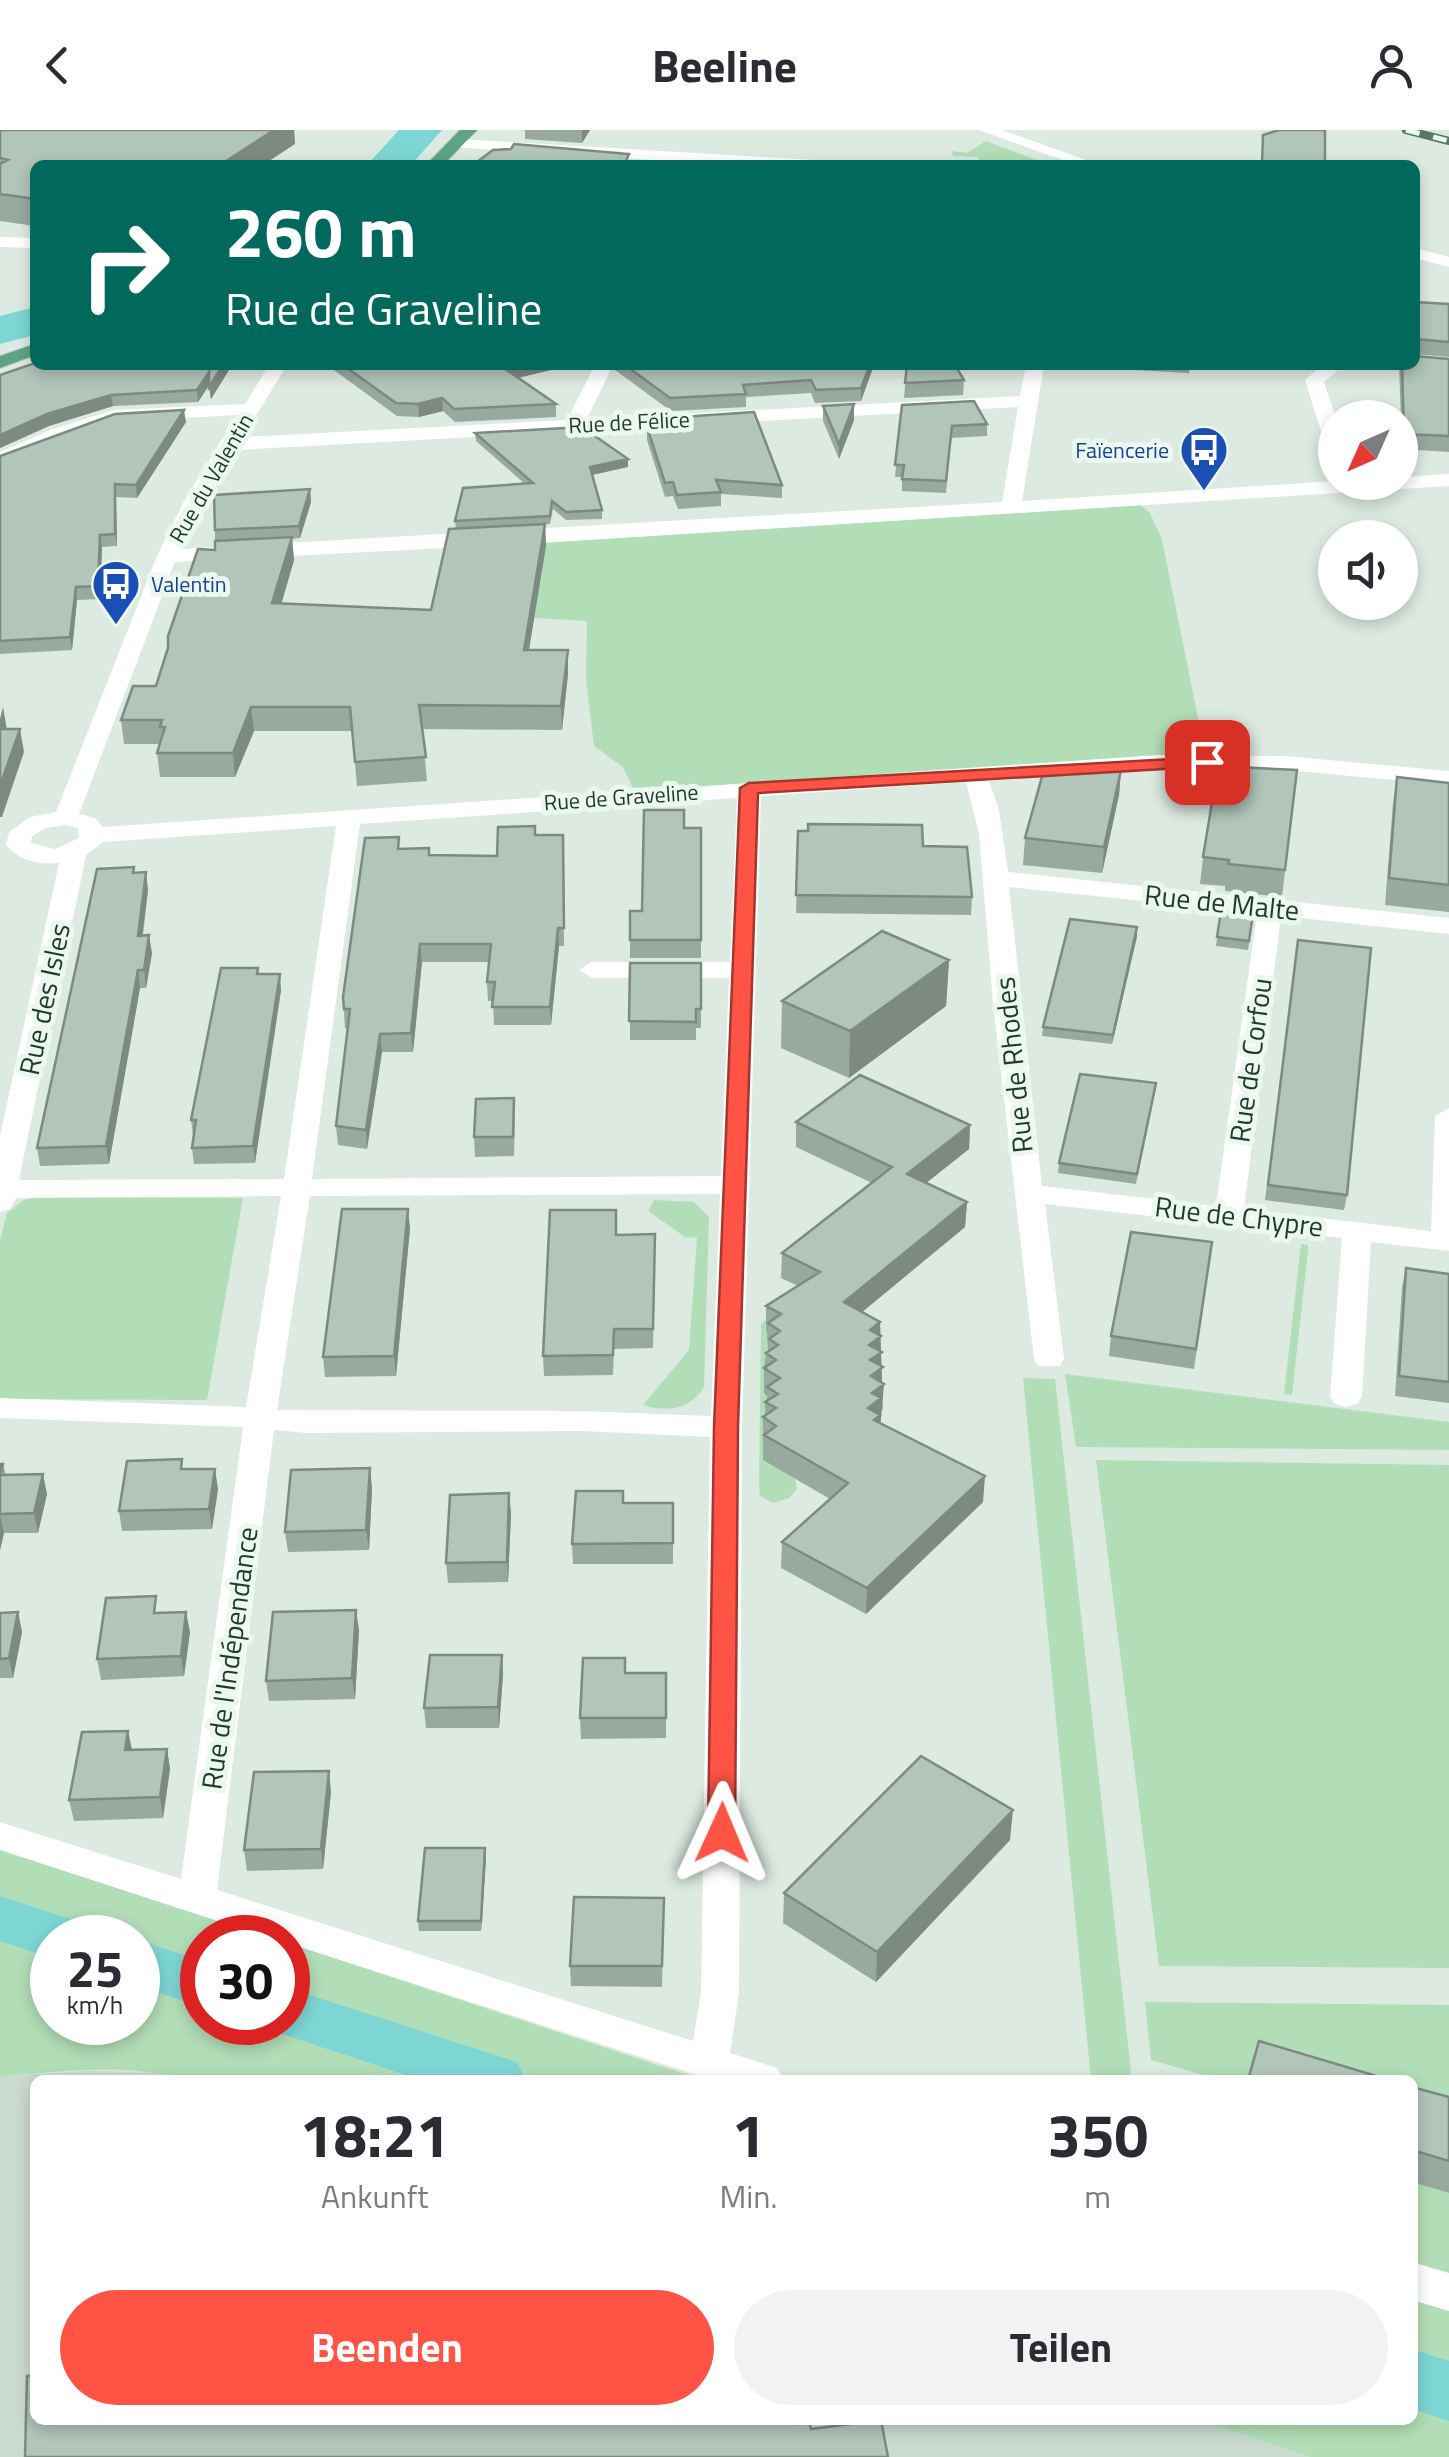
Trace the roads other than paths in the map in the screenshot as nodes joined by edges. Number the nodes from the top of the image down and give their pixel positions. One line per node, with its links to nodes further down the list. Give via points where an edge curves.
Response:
1 (988, 130): 6 (street)
2 (463, 137): 3 (street); 4 (main road)
3 (576, 158): 5 (street, via 619,147)
4 (439, 160)
5 (760, 160)
6 (1069, 160)
7 (30, 229): 8 (street)
8 (6, 241)
9 (1420, 254): 10 (street)
10 (1449, 262)
11 (30, 352): 12 (main road)
12 (0, 362)
13 (275, 370): 19 (street, Rue du Valentin)
14 (602, 370): 20 (street)
15 (1033, 370): 18 (street)
16 (1329, 370): 17 (street, via 1314,380)
17 (1321, 400)
18 (1028, 401): 20 (street, Rue de Félice); 26 (street)
19 (250, 409): 21 (street, Rue du Valentin); 22 (street, via 114,416)
20 (574, 425): 21 (street, Rue de Félice)
21 (230, 444): 27 (street, Rue du Valentin)
22 (0, 459)
23 (1449, 480): 24 (street)
24 (1418, 482)
25 (1318, 487): 26 (street)
26 (1011, 506): 27 (street)
27 (167, 556): 32 (street, Rue du Valentin)
28 (974, 773): 29 (street, Rue de Graveline, via 1239,762); 30 (street, Rue de Graveline); 36 (street, Rue de Rhodes)
29 (1449, 778)
30 (749, 788): 31 (street, Rue de Graveline); 40 (street)
31 (349, 816): 33 (street, Rue de Graveline); 43 (street, Rue de l'Indépendance)
32 (65, 818): 33 (street, via 86,823); 34 (street, via 29,826)
33 (93, 835): 35 (street)
34 (9, 848): 35 (street, via 40,856)
35 (74, 852): 45 (street, Rue des Isles)
36 (994, 878): 37 (street, Rue de Malte); 44 (street, Rue de Rhodes)
37 (1270, 907): 38 (street, Rue de Malte); 46 (street, Rue de Corfou)
38 (1449, 926)
39 (592, 970): 40 (street)
40 (745, 970): 42 (street)
41 (1449, 1116): 48 (street)
42 (733, 1185): 43 (street); 53 (street)
43 (297, 1187): 45 (street); 52 (street, Rue de l'Indépendance)
44 (1028, 1193): 46 (street, Rue de Chypre); 49 (street, Rue de Rhodes)
45 (2, 1196)
46 (1229, 1214): 47 (street, Rue de Chypre)
47 (1357, 1231): 48 (street, Rue de Chypre); 50 (street)
48 (1447, 1241)
49 (1049, 1360)
50 (1346, 1397)
51 (0, 1408): 52 (street)
52 (261, 1418): 53 (street); 55 (street, Rue de l'Indépendance)
53 (726, 1427): 56 (street, via 720,1993)
54 (0, 1836): 55 (street)
55 (198, 1898): 56 (street)
56 (708, 2063): 57 (street)
57 (748, 2075)
58 (1418, 2283): 59 (street)
59 (1449, 2292)

